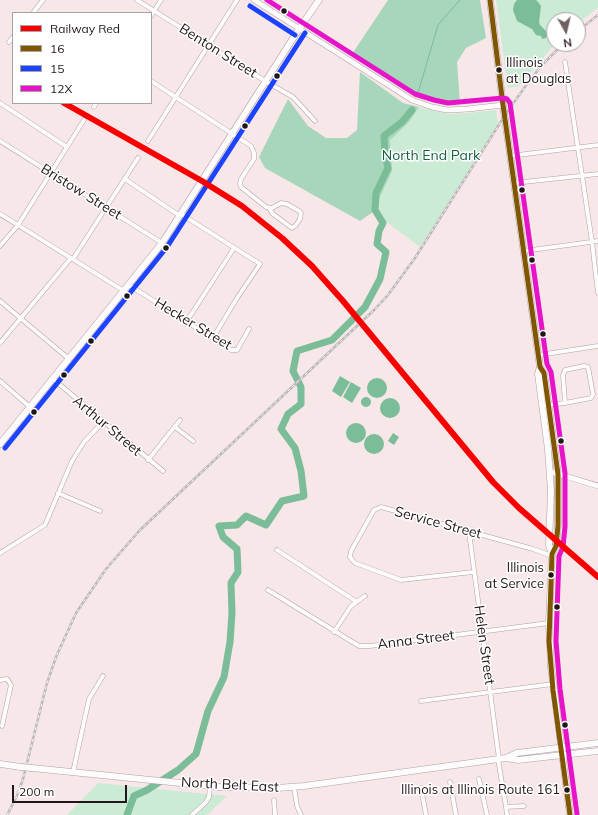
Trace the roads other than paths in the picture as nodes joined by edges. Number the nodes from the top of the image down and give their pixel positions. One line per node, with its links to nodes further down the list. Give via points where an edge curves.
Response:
1 (43, 0): 9 (street)
2 (137, 0): 8 (street, Benton Street)
3 (161, 0): 8 (street)
4 (237, 0): 14 (street)
5 (254, 0): 11 (street)
6 (319, 0): 11 (main road)
7 (490, 0): 20 (main road)
8 (154, 11): 10 (street); 14 (street, Benton Street)
9 (33, 12)
10 (152, 14)
11 (299, 29): 16 (main road); 20 (street, via 406,97 428,106 455,110)
12 (12, 38): 13 (street)
13 (9, 42)
14 (209, 45): 16 (street, Benton Street); 18 (street)
15 (565, 62): 28 (street)
16 (265, 81): 22 (street, Benton Street, via 293,97); 23 (main road)
17 (152, 83): 18 (street)
18 (176, 97): 23 (street); 25 (street)
19 (0, 103): 27 (street)
20 (503, 105): 29 (main road)
21 (84, 120): 27 (street)
22 (314, 121)
23 (232, 133): 37 (street, via 251,146 254,152 254,159 241,179 241,187); 39 (main road)
24 (0, 141): 31 (street, Bristow Street)
25 (148, 141)
26 (598, 145): 28 (street)
27 (67, 147): 31 (street)
28 (578, 147): 29 (street); 33 (street)
29 (510, 156): 35 (main road)
30 (138, 158): 34 (street)
31 (51, 173): 36 (street, Bristow Street); 40 (street)
32 (598, 174): 33 (street)
33 (582, 176): 35 (street); 42 (street)
34 (124, 179): 36 (street); 39 (street)
35 (514, 183): 46 (main road)
36 (106, 208): 43 (street, Bristow Street); 47 (street)
37 (269, 208): 37 (street, via 292,228 300,219 301,213 285,203)
38 (0, 214): 40 (street)
39 (180, 215): 43 (main road); 45 (street)
40 (18, 225): 44 (street); 47 (street)
41 (598, 241): 42 (street)
42 (592, 242): 46 (street); 50 (street)
43 (162, 244): 48 (main road)
44 (0, 246)
45 (234, 248): 53 (street); 55 (street, via 260,264)
46 (524, 251): 58 (main road)
47 (72, 259): 49 (street); 52 (street)
48 (129, 285): 49 (main road); 53 (street, Hecker Street)
49 (124, 291): 59 (main road)
50 (598, 293)
51 (0, 300): 52 (street)
52 (21, 318): 56 (street); 59 (street)
53 (187, 321): 55 (street, Hecker Street)
54 (249, 329): 55 (street, Hecker Street, via 237,350 231,350)
55 (213, 338)
56 (0, 343)
57 (598, 346): 58 (street)
58 (539, 355): 60 (main road)
59 (69, 359): 61 (main road)
60 (540, 367): 64 (main road, via 544,373); 65 (main road, via 538,374)
61 (53, 379): 66 (main road); 68 (street, Arthur Street)
62 (0, 381): 66 (street)
63 (565, 403): 63 (street, via 591,398 593,394 588,367 565,370); 64 (street)
64 (549, 404): 65 (street); 75 (main road)
65 (542, 405): 74 (main road)
66 (30, 407): 71 (main road)
67 (180, 420): 69 (street)
68 (103, 422): 72 (street, Arthur Street); 77 (street, via 81,446)
69 (175, 426): 70 (street); 72 (street)
70 (194, 441)
71 (0, 444)
72 (148, 460): 73 (street, Arthur Street)
73 (163, 471)
74 (551, 472): 75 (street); 82 (main road, via 549,545)
75 (558, 474): 76 (street); 82 (main road, via 558,526 556,546)
76 (598, 486)
77 (58, 493): 78 (street); 81 (street, via 44,525)
78 (100, 511)
79 (468, 532): 82 (street, Service Street); 83 (street, Helen Street); 83 (street, Service Street, via 381,508 374,510 350,557 355,563 401,580)
80 (277, 550): 86 (street)
81 (0, 553)
82 (552, 555): 87 (main road)
83 (473, 572): 89 (street, Helen Street)
84 (268, 590): 88 (street, Anna Street)
85 (365, 596): 86 (street)
86 (357, 602): 88 (street)
87 (549, 623): 89 (street, Anna Street); 92 (main road)
88 (334, 632): 89 (street, Anna Street, via 359,646 370,646)
89 (482, 632): 93 (street, Helen Street)
90 (103, 676): 103 (street, via 89,699)
91 (0, 680): 95 (street, via 7,679 11,685)
92 (553, 684): 93 (street); 97 (main road)
93 (490, 692): 94 (street); 101 (street, Helen Street)
94 (421, 701)
95 (2, 726)
96 (598, 744): 97 (main road, North Belt East)
97 (562, 747): 99 (main road); 100 (main road, North Belt East, via 517,753)
98 (598, 751): 99 (main road, North Belt East)
99 (563, 754): 100 (main road, North Belt East, via 518,760); 119 (main road)
100 (506, 758): 101 (main road, North Belt East)
101 (499, 759): 107 (main road, North Belt East); 111 (street, Helen Street)
102 (0, 764): 103 (main road, North Belt East, bridge)
103 (73, 772): 106 (main road, North Belt East)
104 (479, 779): 117 (street)
105 (450, 782): 116 (street)
106 (210, 786): 107 (main road, North Belt East); 112 (street, via 206,802)
107 (294, 787): 114 (street)
108 (421, 788): 115 (street)
109 (274, 800): 113 (street)
110 (524, 806): 111 (street)
111 (506, 807): 118 (street, Helen Street)
112 (192, 815)
113 (276, 815)
114 (301, 815)
115 (426, 815)
116 (456, 815)
117 (486, 815)
118 (507, 815)
119 (570, 815)

